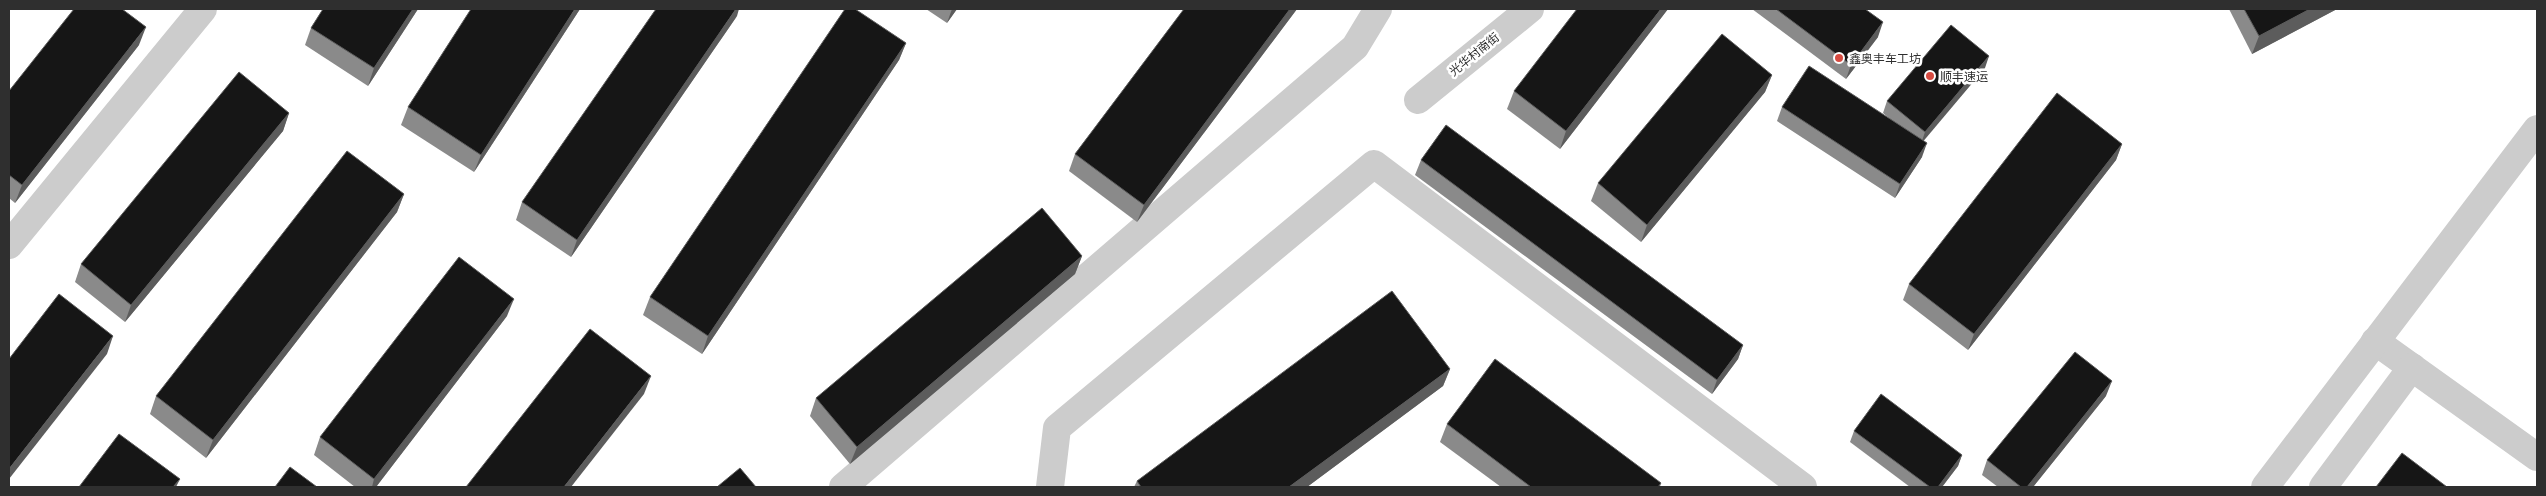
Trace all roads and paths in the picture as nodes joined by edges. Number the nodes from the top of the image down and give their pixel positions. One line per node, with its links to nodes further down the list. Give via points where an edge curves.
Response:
1 (203, 9): 6 (street)
2 (1378, 9): 10 (street, via 1355,47)
3 (1530, 9): 4 (street, 光华村南街)
4 (1418, 100)
5 (2537, 129): 7 (street)
6 (9, 245)
7 (2375, 341): 8 (street); 13 (street)
8 (2412, 367): 9 (street); 14 (street)
9 (2537, 457)
10 (843, 487)
11 (1050, 487): 12 (street, via 1057,428 1374,164)
12 (1803, 487)
13 (2265, 487)
14 (2323, 487)

